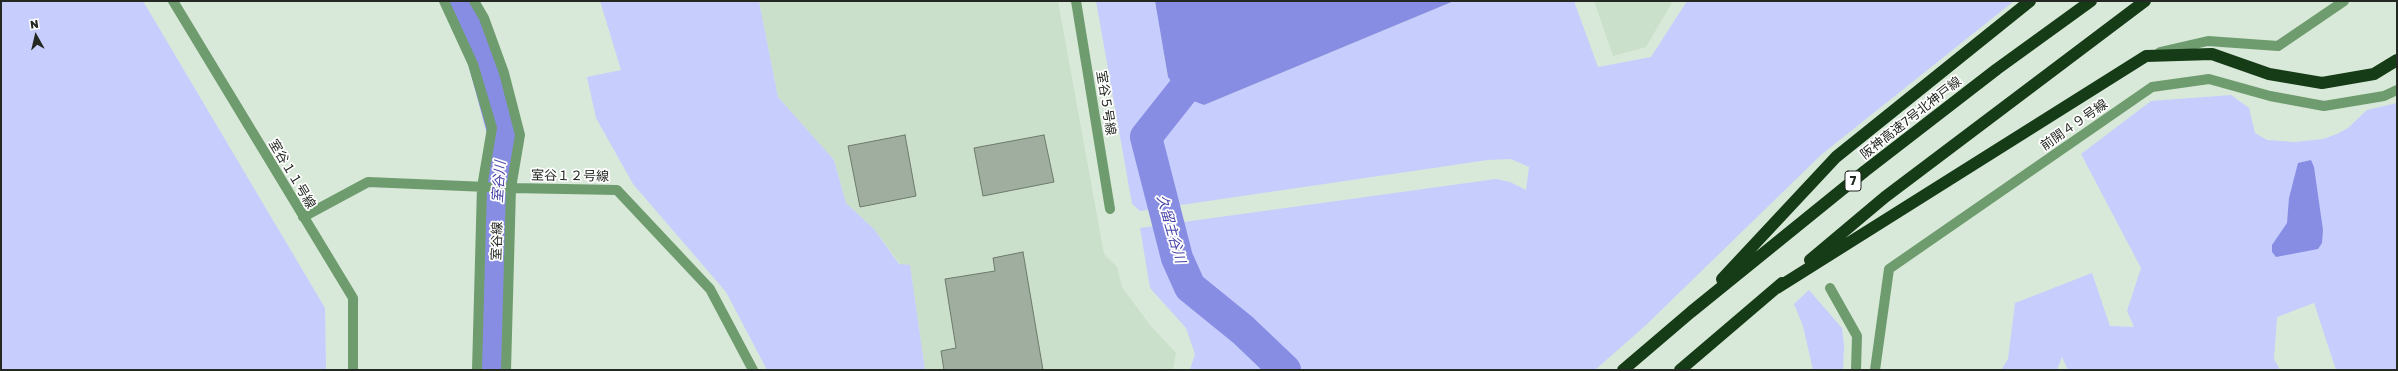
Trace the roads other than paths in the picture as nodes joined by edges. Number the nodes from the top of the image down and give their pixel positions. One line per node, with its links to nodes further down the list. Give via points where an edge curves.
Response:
1 (173, 1): 15 (street, 室谷１１号線)
2 (444, 1): 12 (street, via 473,64 492,128)
3 (474, 1): 13 (street, 室谷線, via 484,18 504,73 520,135)
4 (1076, 1): 14 (street, 室谷５号線)
5 (2030, 1): 18 (highway, via 1836,157)
6 (2091, 1): 18 (highway, 阪神高速7号北神戸線 / 7, via 1871,166)
7 (2144, 1): 16 (highway, via 1885,197)
8 (2344, 1): 9 (street, via 2278,46 2208,40)
9 (2146, 56): 10 (highway, via 2212,54 2269,74 2322,83 2374,74); 16 (highway)
10 (2397, 60)
11 (2397, 90): 26 (street, 前開４９号線, via 2384,96 2324,106 2270,96 2209,79 2152,86 1889,269)
12 (482, 187): 13 (street, 室谷１２号線); 15 (street, 室谷１２号線, via 368,182); 20 (street)
13 (511, 188): 21 (street, 室谷線); 22 (street, 室谷１２号線, via 617,190 710,289)
14 (1110, 209)
15 (303, 217): 19 (street, 室谷１１号線, via 353,298)
16 (1777, 288): 24 (highway)
17 (1830, 288): 25 (street, via 1857,336)
18 (1691, 312): 23 (highway, 阪神高速7号北神戸線 / 7)
19 (353, 370)
20 (477, 370)
21 (506, 370)
22 (753, 370)
23 (1623, 370)
24 (1680, 370)
25 (1856, 370)
26 (1875, 370)

